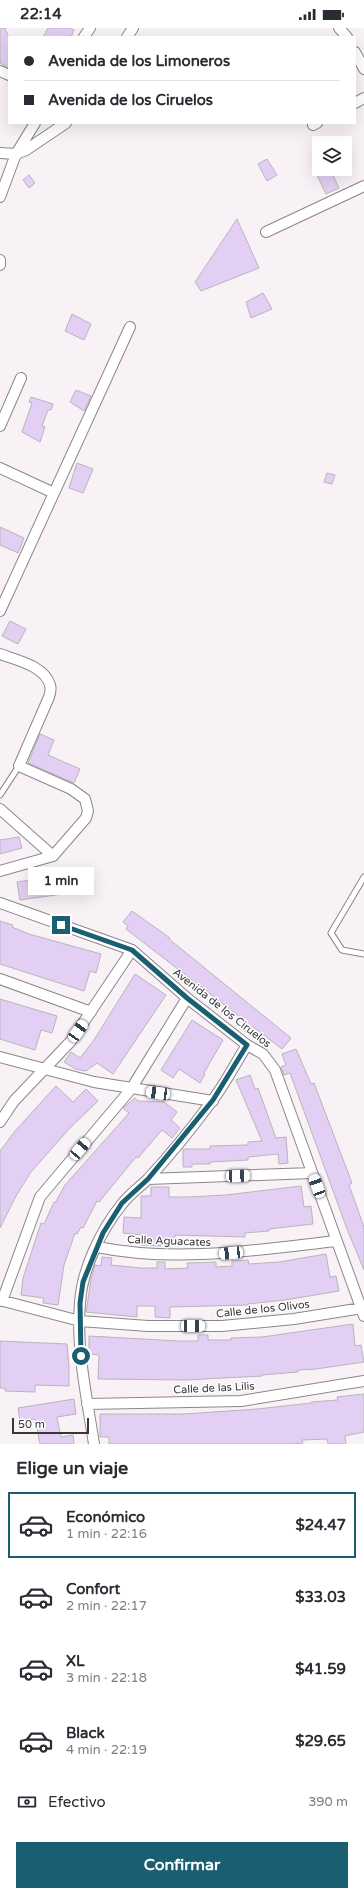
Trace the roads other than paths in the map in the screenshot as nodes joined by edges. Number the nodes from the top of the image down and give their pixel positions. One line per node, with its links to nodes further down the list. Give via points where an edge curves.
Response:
1 (339, 28): 2 (street)
2 (346, 36)
3 (356, 54): 4 (street)
4 (364, 69)
5 (35, 124): 8 (street)
6 (65, 124): 8 (street)
7 (0, 153): 8 (street)
8 (16, 154): 10 (street)
9 (364, 186): 11 (street)
10 (0, 197)
11 (266, 232)
12 (0, 260): 13 (street)
13 (0, 265)
14 (130, 327): 18 (street)
15 (21, 378): 16 (street)
16 (0, 426)
17 (0, 468): 18 (street)
18 (54, 493): 19 (street)
19 (0, 611)
20 (0, 654): 21 (street, via 35,667 51,685 49,697)
21 (19, 766): 22 (lane); 24 (street, via 71,789 85,799 88,805 86,818)
22 (0, 795)
23 (0, 809): 24 (street)
24 (53, 856): 25 (street)
25 (0, 872)
26 (364, 877): 29 (lane, via 331,933 342,950)
27 (0, 903): 28 (street, Avenida de los Ciruelos)
28 (132, 950): 31 (street, Avenida de los Ciruelos); 32 (street)
29 (364, 954)
30 (0, 979): 32 (street)
31 (187, 998): 33 (street, Avenida de los Ciruelos); 36 (street)
32 (92, 1012): 35 (street, via 71,1041)
33 (247, 1045): 37 (street); 39 (street, Avenida de los Ciruelos, via 263,1054 275,1070)
34 (0, 1057): 35 (street)
35 (43, 1069): 36 (street); 38 (street, via 14,1101)
36 (130, 1089): 37 (street); 43 (street, via 40,1197)
37 (213, 1100): 40 (street)
38 (0, 1122)
39 (312, 1173): 40 (street); 41 (street, Avenida de los Ciruelos)
40 (148, 1179): 42 (street, via 122,1203)
41 (336, 1241): 42 (street, Calle Aguacates, via 216,1254 146,1254); 44 (street, Avenida de los Ciruelos)
42 (97, 1247): 45 (street, via 83,1282)
43 (1, 1301): 45 (street, Calle de los Olivos)
44 (363, 1312): 45 (street, Calle de los Olivos, via 222,1326 148,1326)
45 (80, 1321): 47 (street)
46 (364, 1381): 47 (street, Calle de las Lilis, via 241,1401)
47 (87, 1404): 48 (street)
48 (94, 1444)

